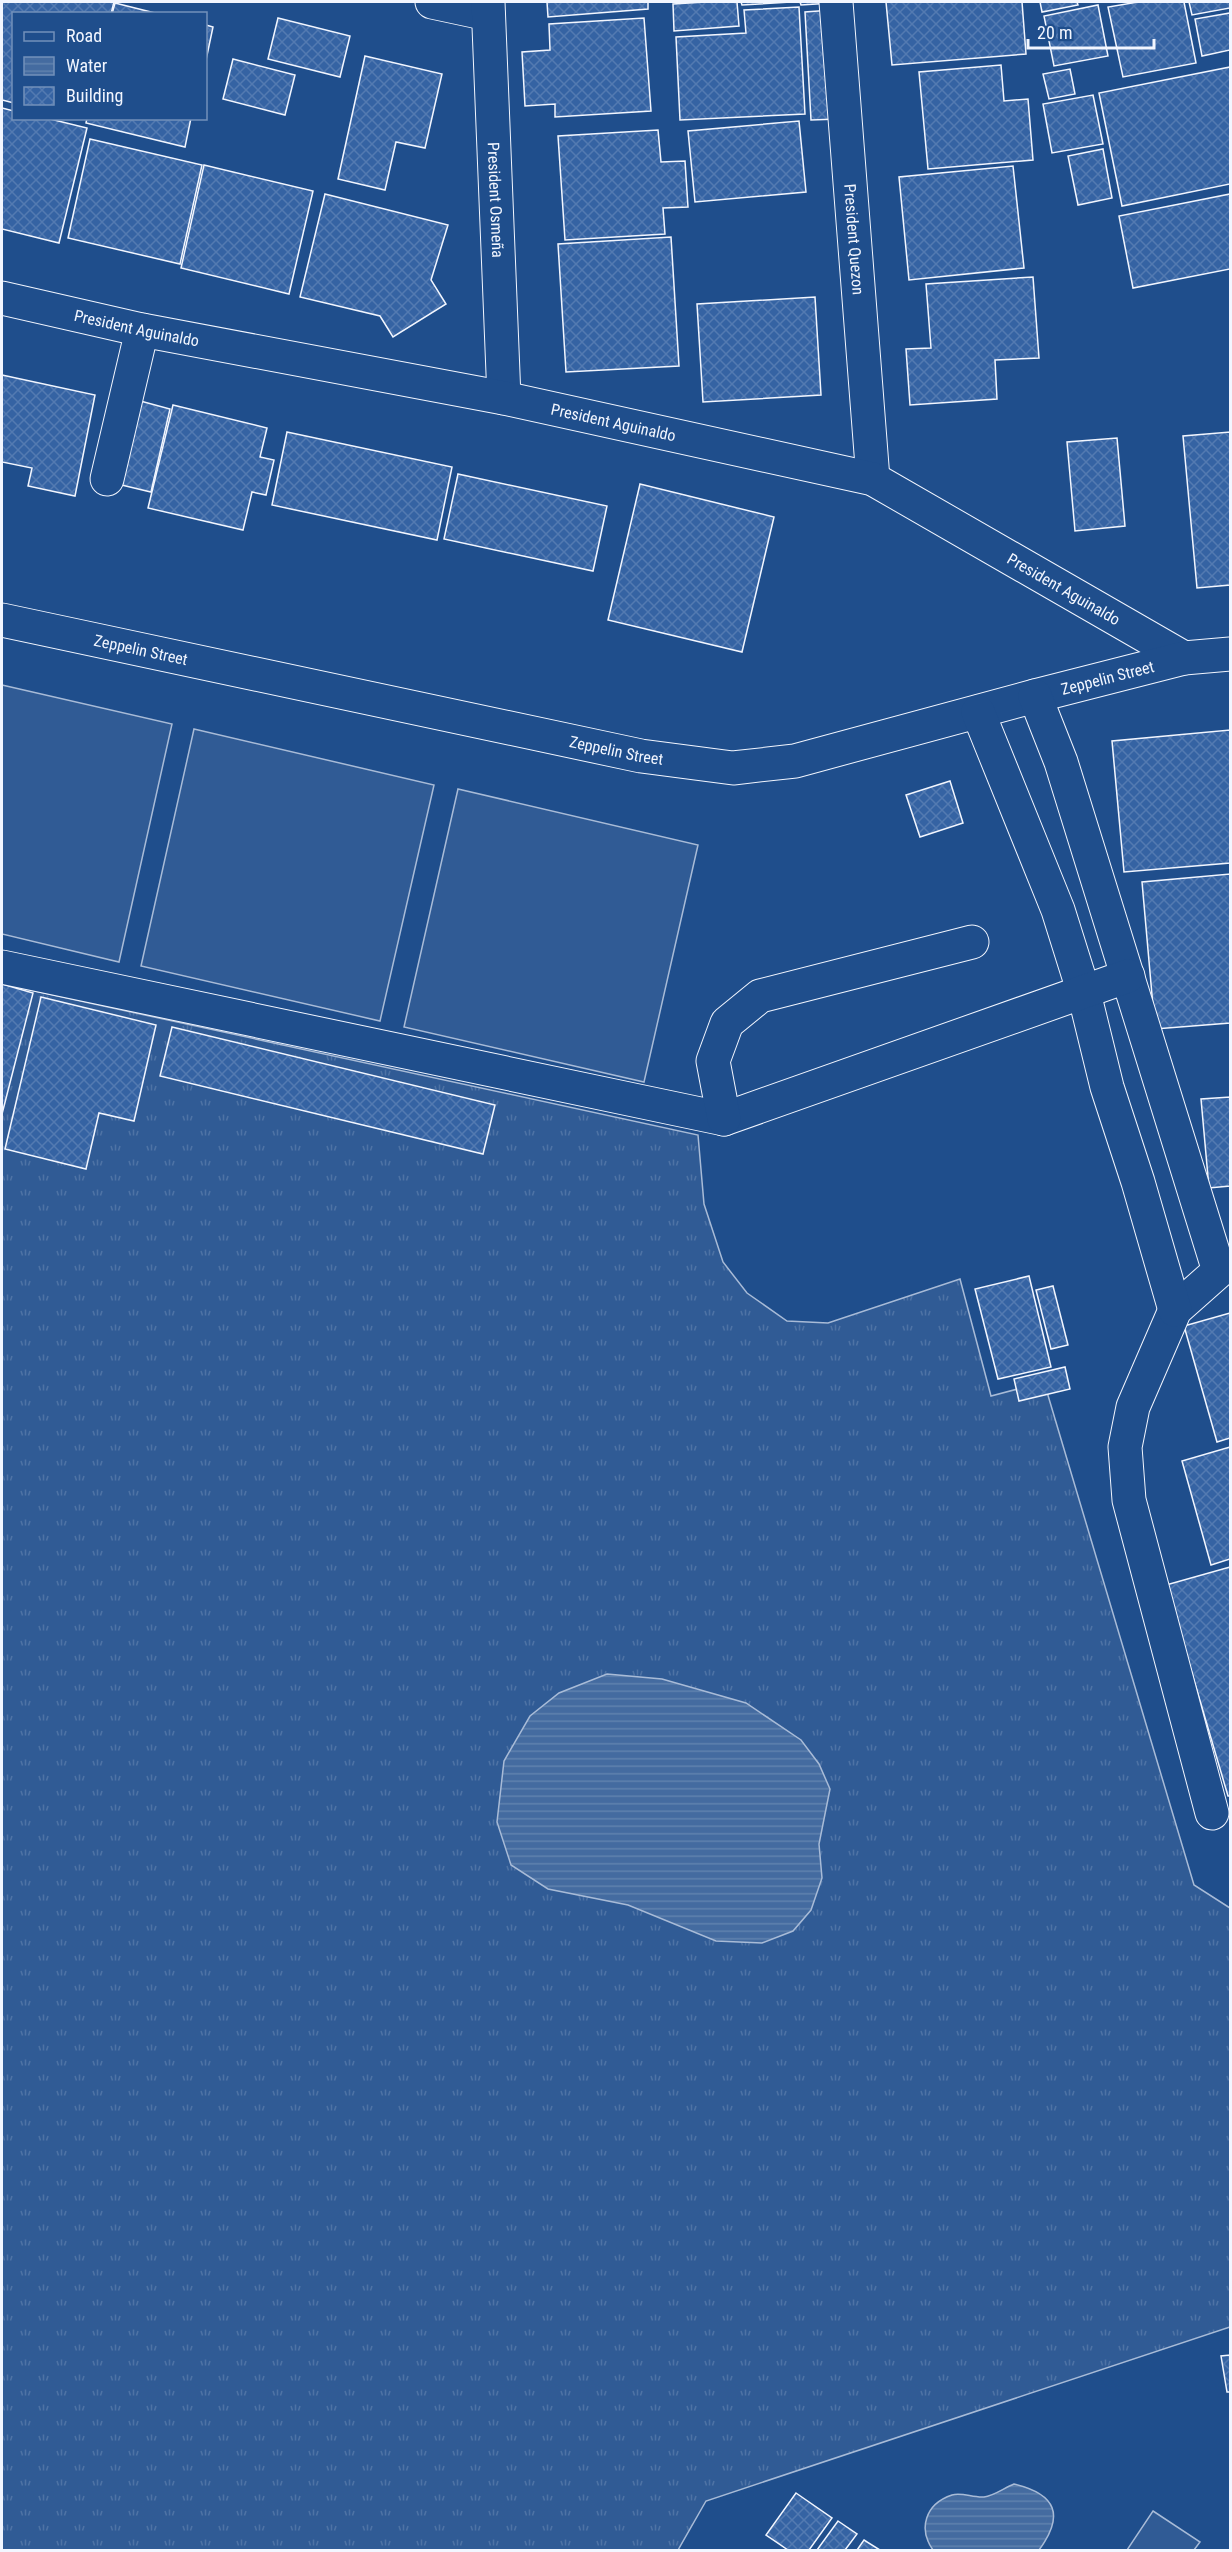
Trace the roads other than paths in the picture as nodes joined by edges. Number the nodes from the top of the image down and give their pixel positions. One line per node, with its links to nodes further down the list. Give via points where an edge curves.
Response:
1 (432, 2): 3 (street)
2 (836, 2): 7 (street, President Quezon)
3 (488, 8): 6 (street, President Osmeña)
4 (2, 298): 5 (street, President Aguinaldo)
5 (142, 330): 6 (street, President Aguinaldo); 8 (street)
6 (504, 398): 7 (street, President Aguinaldo)
7 (873, 478): 11 (street, President Aguinaldo)
8 (107, 479)
9 (2, 620): 13 (street, Zeppelin Street, via 641,756 733,768 795,760)
10 (1230, 654): 11 (street, Zeppelin Street)
11 (1184, 658): 12 (street, Zeppelin Street)
12 (1035, 696): 13 (street, Zeppelin Street); 16 (street, via 1061,762)
13 (978, 712): 17 (street, via 1058,910)
14 (972, 942): 18 (street, via 760,996 727,1023 713,1061)
15 (2, 967): 18 (street)
16 (1128, 976): 17 (street); 19 (street, via 1219,1271)
17 (1084, 993): 18 (street); 19 (street, via 1107,1087)
18 (724, 1119)
19 (1175, 1310): 20 (street, via 1133,1407 1125,1447 1129,1500)
20 (1212, 1813)

